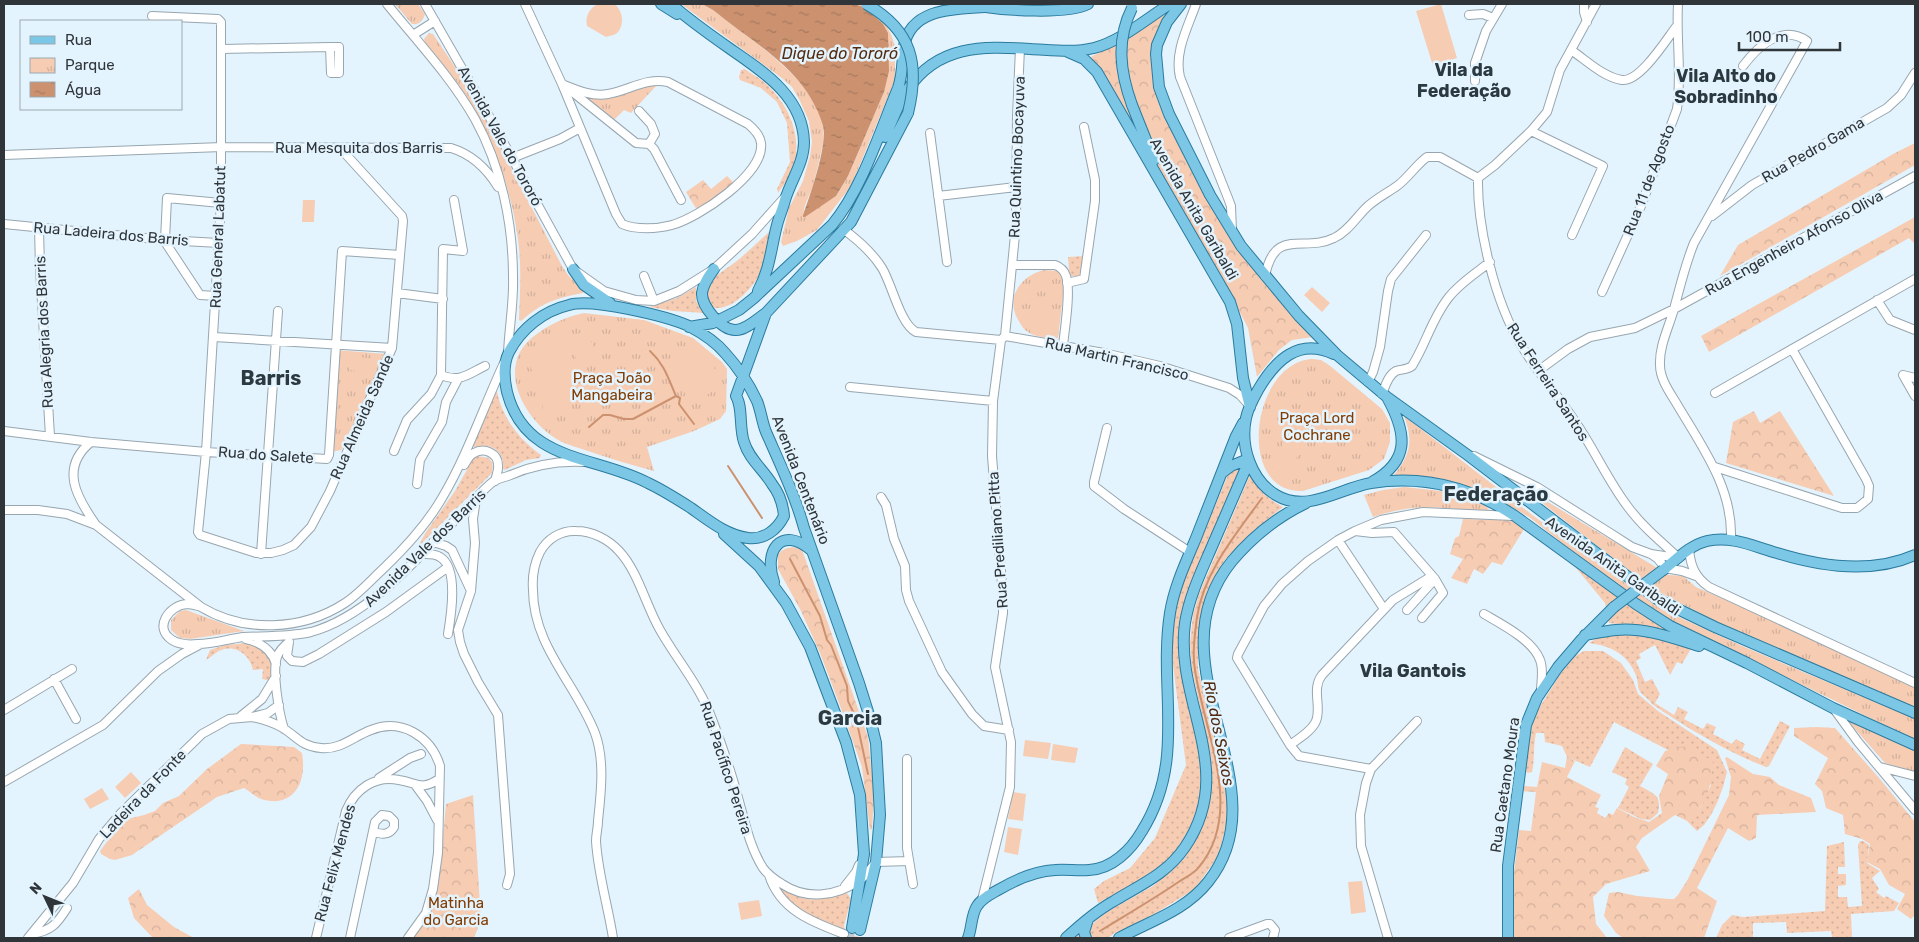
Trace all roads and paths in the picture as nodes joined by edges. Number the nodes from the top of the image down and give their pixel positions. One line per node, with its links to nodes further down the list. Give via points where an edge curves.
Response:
1 (387, 4): 25 (street, Avenida Vale do Tororó)
2 (425, 4): 22 (street, Avenida Vale do Tororó)
3 (525, 4): 34 (street)
4 (661, 4): 21 (main road)
5 (671, 4): 21 (main road)
6 (866, 4): 58 (main road, bridge, via 901,35 912,57 913,91 908,113 851,222)
7 (965, 4): 17 (main road)
8 (1088, 4): 17 (main road, via 1051,11)
9 (1135, 4): 47 (main road, bridge, via 1125,26 1121,48 1122,72)
10 (1170, 4): 30 (main road, via 1106,43 1095,48)
11 (1181, 4): 59 (main road, Avenida Anita Garibaldi, via 1167,22 1157,45 1158,87 1190,157)
12 (1196, 4): 59 (street, via 1180,50 1178,67 1231,206)
13 (1502, 4): 20 (street)
14 (1584, 4): 23 (street)
15 (1596, 4): 23 (street)
16 (1678, 4): 24 (street, Rua 11 de Agosto)
17 (984, 6): 77 (main road, via 939,11 914,27 905,43 900,82 847,206 832,225)
18 (1469, 15): 20 (street, via 1483,14)
19 (152, 16): 28 (street, Rua General Labatut, via 218,19 221,22)
20 (1493, 18): 33 (street, via 1475,63)
21 (690, 20): 49 (main road, via 772,78 789,100 801,124 804,143 801,163)
22 (434, 21): 25 (street); 44 (street, Avenida Vale do Tororó)
23 (1587, 22): 29 (street)
24 (1676, 27): 29 (street, via 1640,72 1630,79 1604,73); 74 (street, Rua 11 de Agosto, via 1677,109 1640,206)
25 (412, 35): 51 (street, Avenida Vale do Tororó, via 475,119 491,154)
26 (330, 47): 28 (street)
27 (1020, 48): 30 (main road); 48 (street, Rua Quintino Bocayuva); 58 (main road, via 959,51 920,74 906,91)
28 (222, 49): 41 (street, Rua General Labatut)
29 (1571, 50): 38 (street, via 1560,70 1546,112)
30 (1067, 51): 47 (main road, Avenida Anita Garibaldi, via 1084,59 1097,72)
31 (1743, 66): 55 (street, via 1756,50 1781,35 1795,35 1808,41)
32 (1915, 73): 55 (street, Rua Pedro Gama, via 1901,95 1887,108 1752,185)
33 (1475, 81)
34 (562, 84): 37 (street); 37 (street, via 582,92 606,95 656,80 668,82 748,124 761,143 757,160 739,183 708,208 673,225 636,227 618,220); 40 (street, via 636,142)
35 (639, 111): 40 (street, via 654,130)
36 (1084, 127): 73 (street, via 1095,180 1095,201 1084,279)
37 (580, 128): 44 (street)
38 (1531, 131): 46 (street); 61 (street, via 1603,166)
39 (930, 133): 50 (street)
40 (649, 144): 53 (street)
41 (222, 147): 42 (street, Rua Mesquita dos Barris); 43 (street, Rua Mesquita dos Barris); 54 (street, Rua General Labatut)
42 (340, 148): 51 (street, Rua Mesquita dos Barris, via 451,148 471,157 483,168); 64 (street, Rua Almeida Sande, via 402,216)
43 (4, 155)
44 (512, 158): 68 (street, Avenida Vale do Tororó)
45 (1915, 176): 82 (street, Rua Engenheiro Afonso Oliva)
46 (1478, 178): 66 (street, Rua Ferreira Santos, via 1481,218); 71 (street, via 1440,157 1427,157 1398,186 1370,204 1335,238 1324,242 1292,243 1280,248 1269,262)
47 (1163, 185): 109 (main road, Avenida Anita Garibaldi, via 1234,313)
48 (1016, 187): 50 (street); 67 (street, Rua Quintino Bocayuva)
49 (786, 196): 69 (street); 77 (main road, via 766,275)
50 (938, 196): 65 (street)
51 (504, 197): 95 (street, Avenida Vale do Tororó, via 514,277)
52 (454, 200): 78 (street, via 463,251 444,248)
53 (681, 200)
54 (221, 203): 62 (street, via 167,198); 63 (street, Rua General Labatut)
55 (1705, 222): 82 (street, via 1684,269)
56 (4, 224): 57 (street, Rua Ladeira dos Barris)
57 (39, 227): 62 (street, Rua Ladeira dos Barris); 113 (street, Rua Alegria dos Barris)
58 (843, 229): 84 (main road); 89 (street, Rua Martin Francisco, via 863,245 881,267 910,329)
59 (1232, 233): 71 (main road, Avenida Anita Garibaldi)
60 (1426, 235): 103 (street, via 1392,279 1380,347)
61 (1572, 235)
62 (165, 240): 63 (street, Rua Ladeira dos Barris); 76 (street, via 200,296)
63 (219, 243): 76 (street, Rua General Labatut)
64 (400, 255): 75 (street, Rua Almeida Sande); 91 (street, via 342,251)
65 (947, 262)
66 (1490, 262): 98 (street, Rua Ferreira Santos, via 1506,316); 106 (street, via 1449,297 1412,366 1391,375)
67 (1013, 265): 73 (street, via 1055,265 1064,270); 89 (street, Rua Prediliano Pitta)
68 (573, 269): 80 (street, via 604,291 636,300); 81 (main road, via 584,285)
69 (714, 269): 80 (street, via 680,291); 85 (main road, via 702,292 703,301)
70 (644, 276): 80 (street)
71 (1265, 276): 96 (main road, Avenida Anita Garibaldi)
72 (1915, 279): 79 (street)
73 (1067, 282): 92 (street)
74 (1602, 292)
75 (397, 293): 78 (street); 93 (street, Rua Almeida Sande)
76 (216, 296): 88 (street, Rua General Labatut)
77 (754, 298): 85 (main road)
78 (443, 299): 99 (street)
79 (1877, 300): 87 (street, via 1890,320); 94 (street)
80 (654, 301)
81 (615, 306): 86 (main road); 95 (main road, via 582,302 555,309 524,331)
82 (1674, 309): 98 (street, Rua Engenheiro Afonso Oliva, via 1635,328 1590,337); 121 (street, via 1660,355 1661,375)
83 (278, 311): 90 (street)
84 (766, 313): 85 (main road, via 738,330 726,328); 100 (main road)
85 (718, 321): 86 (main road)
86 (689, 326): 100 (main road, via 719,346)
87 (1915, 330)
88 (214, 337): 90 (street); 117 (street, Rua General Labatut)
89 (1003, 338): 92 (street, Rua Martin Francisco); 108 (street, Rua Prediliano Pitta)
90 (276, 342): 91 (street); 118 (street)
91 (336, 345): 93 (street); 118 (street, Rua do Salete, via 329,455 325,459)
92 (1063, 345): 109 (street, Rua Martin Francisco, via 1160,366 1229,388)
93 (392, 348): 143 (street, Rua Almeida Sande, via 311,527 294,545)
94 (1792, 349): 105 (street); 121 (street, via 1866,479 1868,499 1857,508 1842,508)
95 (508, 355): 120 (main road, via 505,383 520,422 549,448); 130 (street, Avenida Vale dos Barris)
96 (1337, 355): 103 (main road, Avenida Anita Garibaldi); 109 (main road, Avenida Anita Garibaldi, via 1314,348 1288,355 1267,376)
97 (486, 366): 102 (street)
98 (1538, 371): 147 (street, Rua Ferreira Santos, via 1580,429 1628,507)
99 (442, 375): 102 (street); 115 (street, via 431,394 407,420)
100 (743, 376): 134 (main road, via 736,396 740,403 744,442 753,460 773,484 783,505 784,516 776,528 760,538 750,539); 140 (main road, Avenida Centenário, via 757,401)
101 (1915, 378): 107 (street, via 1903,375)
102 (458, 379): 124 (street, via 446,402 442,422 420,460)
103 (1368, 382): 106 (main road, Avenida Anita Garibaldi)
104 (850, 387): 108 (street)
105 (1715, 393)
106 (1384, 396): 116 (main road, Avenida Anita Garibaldi); 125 (main road, Avenida Anita Garibaldi, via 1394,410 1401,430 1401,451 1391,469)
107 (1915, 396)
108 (994, 401): 181 (street, Rua Prediliano Pitta, via 992,456 1003,597 995,666)
109 (1250, 406): 110 (main road, Avenida Anita Garibaldi)
110 (1246, 419): 119 (main road, Avenida Anita Garibaldi); 122 (main road)
111 (1107, 428): 142 (street, via 1094,482 1096,489)
112 (4, 431): 113 (street)
113 (50, 436): 114 (street)
114 (91, 442): 117 (street, Rua do Salete); 135 (street, via 77,458 74,482 81,504)
115 (394, 451)
116 (1462, 451): 126 (street, Avenida Anita Garibaldi); 128 (main road, Avenida Anita Garibaldi)
117 (206, 452): 118 (street, Rua do Salete); 143 (street, Rua General Labatut, via 198,533)
118 (269, 455): 143 (street)
119 (1248, 460): 122 (main road); 131 (main road, Avenida Anita Garibaldi, via 1260,481 1276,495 1287,500); 208 (main road, via 1193,592 1185,622 1186,664 1207,767 1206,793 1198,822 1185,847 1168,867)
120 (589, 462): 123 (street, Avenida Vale dos Barris, via 542,464); 134 (main road, via 645,481)
121 (1715, 467): 137 (street, via 1728,502)
122 (1221, 474): 142 (main road)
123 (495, 481): 129 (street, Avenida Vale dos Barris); 130 (street, via 498,465 494,454 479,451 469,457)
124 (416, 484)
125 (1369, 484): 131 (main road, Avenida Anita Garibaldi); 133 (main road, Avenida Anita Garibaldi, via 1412,481 1450,486 1466,490)
126 (1537, 487): 128 (street, via 1528,490); 145 (street, Avenida Anita Garibaldi, via 1632,547)
127 (881, 497): 181 (street, via 905,566 909,601 942,672 984,726)
128 (1525, 498): 175 (main road, Avenida Anita Garibaldi, via 1667,605)
129 (476, 499): 139 (street, Avenida Vale dos Barris); 153 (street)
130 (442, 500): 154 (street, Avenida Vale dos Barris, via 401,552 346,603 329,612 293,623 261,626 231,621)
131 (1310, 502): 218 (main road, via 1269,525 1246,546 1218,580 1207,611 1204,669 1232,800 1231,830 1220,862 1191,900)
132 (4, 510): 135 (street, Avenida Vale dos Barris, via 67,514)
133 (1516, 516): 136 (street, via 1423,512 1381,520); 165 (main road, Avenida Anita Garibaldi, via 1651,614)
134 (713, 524): 152 (main road, via 743,550)
135 (96, 525): 154 (street, Avenida Vale dos Barris)
136 (1355, 531): 138 (street); 151 (street, via 1372,534 1394,532)
137 (1731, 539): 141 (main road, Rua Caetano Moura, via 1705,541); 146 (main road, via 1831,565 1878,566)
138 (1338, 540): 155 (street); 182 (street, via 1308,561 1273,594 1237,658)
139 (433, 542): 144 (street, Avenida Vale dos Barris); 153 (street, via 452,550)
140 (812, 550): 152 (main road, via 792,539 776,546 770,558); 200 (main road, Avenida Centenário, via 876,743 880,815)
141 (1689, 550): 147 (main road, Rua Caetano Moura); 150 (street)
142 (1190, 552): 206 (main road, via 1174,596 1168,634 1169,752 1166,773 1143,831 1113,863 1091,870 1039,872)
143 (262, 554)
144 (421, 554): 148 (street, via 441,557); 159 (street, Avenida Vale dos Barris, via 360,609)
145 (1651, 554): 147 (street, Avenida Anita Garibaldi); 149 (street, Avenida Anita Garibaldi)
146 (1915, 555)
147 (1679, 558): 149 (main road, Rua Caetano Moura)
148 (448, 567): 160 (street, via 453,602); 163 (street, via 386,612 303,662 292,661 287,656)
149 (1664, 569): 150 (street, Avenida Anita Garibaldi); 161 (main road, Rua Caetano Moura, bridge, via 1614,607)
150 (1696, 576): 170 (street, Avenida Anita Garibaldi, via 1714,591)
151 (1433, 578): 155 (street, via 1400,595); 156 (street); 158 (street, via 1443,593)
152 (776, 588): 198 (main road, via 810,647 846,742 860,795)
153 (471, 591): 204 (street, via 458,630 478,682 498,715 510,874)
154 (201, 606): 164 (street, via 181,605 169,612 163,624 166,635 177,643)
155 (1384, 609): 182 (street, via 1318,679 1316,721)
156 (1407, 610)
157 (1484, 614): 171 (street, via 1520,637 1537,654 1542,670)
158 (1422, 618)
159 (311, 632): 162 (street, Avenida Vale dos Barris); 163 (street)
160 (448, 634)
161 (1585, 635): 165 (main road, via 1630,630 1674,638); 171 (main road, Rua Caetano Moura)
162 (242, 638): 164 (street, Avenida Vale dos Barris); 166 (street, via 266,648)
163 (289, 642): 166 (street, via 279,653)
164 (201, 644): 191 (street, via 158,671 103,725)
165 (1728, 654): 173 (main road, Avenida Anita Garibaldi)
166 (276, 664): 168 (street)
167 (72, 669): 169 (street)
168 (276, 675): 172 (street); 176 (street, Ladeira da Fonte, via 262,698)
169 (54, 679): 174 (street); 178 (street)
170 (1915, 683)
171 (1540, 693): 222 (main road, Rua Caetano Moura, via 1526,725 1513,789)
172 (279, 705): 177 (street, Ladeira da Fonte); 180 (street)
173 (1833, 708): 183 (main road, Avenida Anita Garibaldi); 186 (street)
174 (4, 710)
175 (1915, 713)
176 (240, 717): 177 (street, Ladeira da Fonte); 210 (street, Ladeira da Fonte, via 202,734 120,811 73,883)
177 (252, 717): 180 (street)
178 (76, 719)
179 (1417, 721): 187 (street)
180 (284, 729): 190 (street, via 304,744 330,748 346,744 380,727 403,728 432,747 440,766)
181 (1009, 730): 206 (street, Rua Prediliano Pitta, via 1010,787)
182 (1290, 745): 187 (street, via 1300,756)
183 (1915, 745)
184 (421, 754): 192 (street, Rua Felix Mendes)
185 (907, 759): 199 (street, via 906,837)
186 (1880, 767): 188 (street); 194 (street)
187 (1371, 769): 221 (street, via 1362,799 1361,846)
188 (1904, 772): 189 (street); 194 (street)
189 (1915, 776)
190 (440, 779): 193 (street, via 428,786); 196 (street)
191 (4, 782)
192 (373, 782): 193 (street, via 397,779); 212 (street, Rua Felix Mendes, via 355,796 346,811)
193 (416, 786): 196 (street)
194 (1896, 788): 195 (street)
195 (1915, 810)
196 (438, 822): 214 (street, via 436,870 430,902)
197 (373, 832): 213 (street)
198 (864, 854): 202 (main road); 205 (street, via 856,872)
199 (909, 861): 200 (street); 203 (street)
200 (876, 862): 202 (street, Rua Pacífico Pereira); 209 (main road, Avenida Centenário)
201 (769, 876): 205 (street, Rua Pacífico Pereira, via 799,893 814,895); 209 (street, via 772,886 788,906 812,922); 211 (street, Rua Pacífico Pereira, via 750,838 706,701 660,631 632,569 619,550 598,536 565,531 549,540 538,556 533,574 533,598 536,620 547,650 589,720 599,749 601,765 596,838)
202 (859, 881): 205 (street, Rua Pacífico Pereira); 209 (main road)
203 (913, 884)
204 (506, 885)
205 (842, 890)
206 (982, 900): 215 (main road, via 975,911)
207 (67, 908): 210 (street, via 46,932)
208 (1088, 918): 216 (main road); 217 (main road, via 1084,932)
209 (852, 931)
210 (30, 936)
211 (611, 936)
212 (316, 938)
213 (350, 938)
214 (408, 938)
215 (968, 938)
216 (1066, 938)
217 (1086, 938)
218 (1119, 938)
219 (1229, 938): 220 (street, via 1270,924 1275,930)
220 (1273, 938)
221 (1388, 938)
222 (1508, 938)

